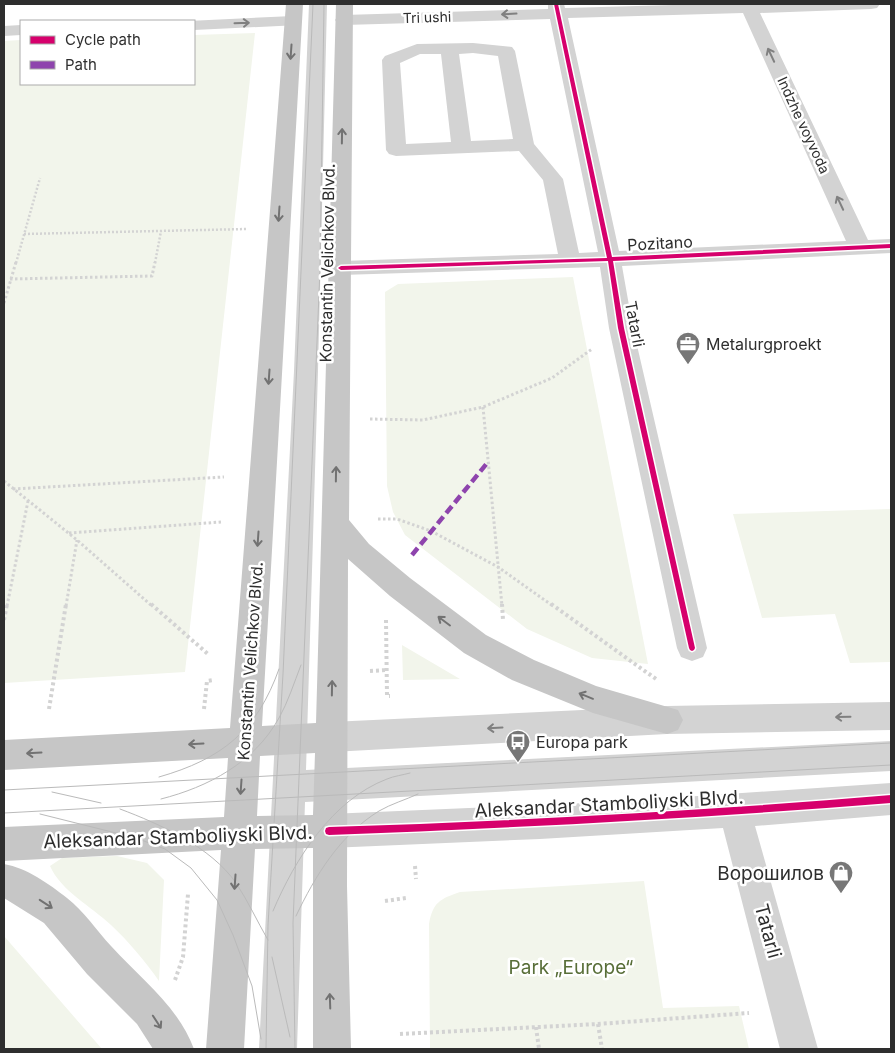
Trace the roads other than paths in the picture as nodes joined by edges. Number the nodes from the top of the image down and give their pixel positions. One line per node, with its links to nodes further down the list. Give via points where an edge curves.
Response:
1 (318, 4): 23 (street, Konstantin Velichkov Blvd.)
2 (871, 4): 3 (street, Tri ushi)
3 (748, 6): 4 (street, Tri ushi); 14 (street, Indzhe voyvoda, one-way to 3)
4 (557, 8): 5 (street, Tri ushi, one-way to 5); 15 (street, Tatarli)
5 (344, 12): 17 (main road, Konstantin Velichkov Blvd., one-way to 5)
6 (294, 13): 7 (street, one-way to 6); 24 (main road, Konstantin Velichkov Blvd., one-way to 24)
7 (195, 24)
8 (20, 30): 9 (street)
9 (4, 31)
10 (449, 49): 11 (street, via 506,51); 12 (street); 12 (street, via 417,49 391,60 396,150)
11 (524, 145): 12 (street); 16 (street, via 553,179)
12 (462, 147)
13 (891, 246): 14 (street, Pozitano)
14 (860, 247): 15 (street, Pozitano)
15 (610, 259): 16 (street, Pozitano); 19 (street, Tatarli, via 621,328)
16 (570, 261): 17 (street, Pozitano)
17 (341, 268): 18 (main road, Konstantin Velichkov Blvd., one-way to 17)
18 (335, 522): 21 (main road, one-way to 18, via 593,699 522,670 474,644 359,552); 22 (main road, Konstantin Velichkov Blvd., one-way to 18)
19 (692, 648)
20 (891, 716): 21 (street, one-way to 21)
21 (666, 720): 22 (street, one-way to 22)
22 (331, 737): 23 (main road); 27 (main road, Konstantin Velichkov Blvd.)
23 (290, 739): 24 (main road); 28 (street, Konstantin Velichkov Blvd.)
24 (245, 741): 25 (main road, one-way to 25); 33 (main road, Konstantin Velichkov Blvd., one-way to 33)
25 (4, 755)
26 (891, 756): 27 (street)
27 (330, 785): 28 (street); 31 (main road, Konstantin Velichkov Blvd.)
28 (288, 787): 32 (street, Konstantin Velichkov Blvd.)
29 (891, 799): 30 (street, Aleksandar Stamboliyski Blvd.)
30 (735, 812): 31 (street, Aleksandar Stamboliyski Blvd., via 412,830); 40 (street, Tatarli)
31 (329, 831): 32 (main road, Aleksandar Stamboliyski Blvd.); 39 (main road, Konstantin Velichkov Blvd., one-way to 31)
32 (286, 832): 33 (main road, Aleksandar Stamboliyski Blvd.); 38 (street, Konstantin Velichkov Blvd.)
33 (238, 833): 34 (main road, Aleksandar Stamboliyski Blvd.); 37 (main road, Konstantin Velichkov Blvd., one-way to 37)
34 (4, 844)
35 (4, 881): 36 (main road, one-way to 36, via 14,883 56,911 150,1011)
36 (175, 1049)
37 (225, 1049)
38 (278, 1049)
39 (332, 1049)
40 (800, 1049)

